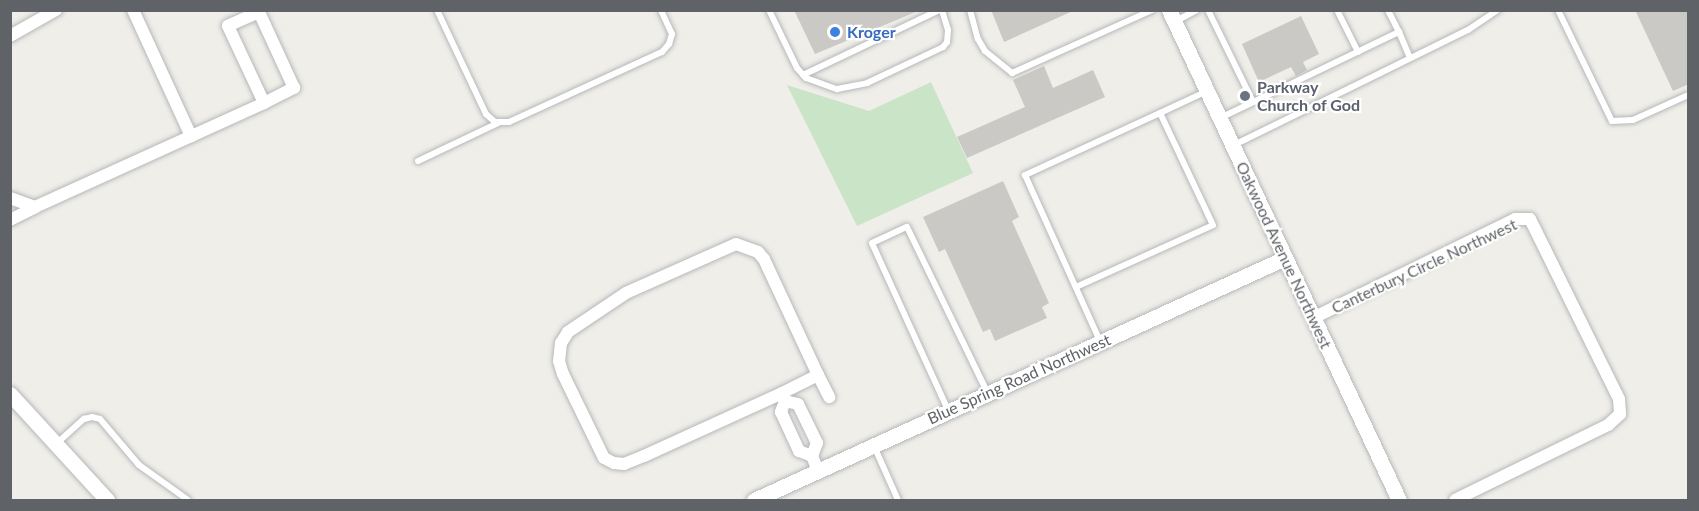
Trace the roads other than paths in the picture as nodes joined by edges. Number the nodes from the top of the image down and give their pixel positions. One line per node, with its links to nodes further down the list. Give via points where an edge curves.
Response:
1 (56, 10): 17 (street)
2 (133, 10): 28 (street)
3 (437, 10): 27 (lane, via 486,114)
4 (661, 10): 27 (lane, via 672,34 662,52 509,122)
5 (769, 10): 20 (lane)
6 (940, 10): 20 (lane); 20 (lane, via 948,30 943,47 867,83 837,89)
7 (970, 10): 8 (lane, via 978,39 1012,73)
8 (1152, 10)
9 (1197, 10): 15 (lane)
10 (1208, 10): 24 (lane)
11 (1338, 10): 18 (lane)
12 (1388, 10): 16 (lane)
13 (1498, 10): 19 (lane, via 1468,30)
14 (1558, 10): 22 (lane, via 1612,121 1632,120)
15 (1172, 16): 21 (street, Oakwood Avenue Northwest)
16 (1399, 32): 18 (lane); 19 (lane)
17 (10, 36)
18 (1358, 52): 24 (lane)
19 (1410, 58): 29 (lane)
20 (803, 75)
21 (1207, 91): 25 (lane); 26 (street, Oakwood Avenue Northwest)
22 (1689, 95)
23 (264, 102): 23 (street, via 228,26 259,12 294,88); 28 (street)
24 (1253, 102): 26 (lane)
25 (1160, 113): 35 (lane, via 1025,175); 35 (lane, via 1213,225)
26 (1220, 118): 29 (street, Oakwood Avenue Northwest)
27 (501, 122): 30 (lane)
28 (191, 136): 32 (street)
29 (1232, 146): 34 (street, Oakwood Avenue Northwest)
30 (418, 161)
31 (10, 198): 32 (street)
32 (35, 207): 33 (street)
33 (10, 220)
34 (1285, 258): 36 (street, Oakwood Avenue Northwest); 37 (street, Blue Spring Road Northwest)
35 (1076, 287): 37 (lane)
36 (1313, 318): 51 (street, Oakwood Avenue Northwest); 52 (street, Canterbury Circle Northwest, via 1515,219 1530,219 1619,399 1620,414 1608,425)
37 (1100, 342): 39 (street, Blue Spring Road Northwest)
38 (818, 375): 41 (street); 41 (street, via 764,260 758,252 736,244 626,293 568,332 561,343 559,361 563,374 604,458 614,463 624,464); 42 (street)
39 (987, 393): 43 (street, Blue Spring Road Northwest); 43 (lane, via 907,227 872,243)
40 (10, 394): 44 (street)
41 (784, 397): 46 (street, via 782,412 799,451); 46 (street, via 798,404 803,413 817,443)
42 (829, 397)
43 (948, 410): 45 (street, Blue Spring Road Northwest)
44 (56, 444): 47 (street); 48 (lane, via 84,419 100,418 139,465)
45 (874, 445): 46 (street, Blue Spring Road Northwest); 50 (lane)
46 (815, 463): 49 (street, Blue Spring Road Northwest, via 780,492)
47 (104, 500)
48 (188, 501)
49 (754, 501)
50 (898, 501)
51 (1399, 501)
52 (1455, 501)

